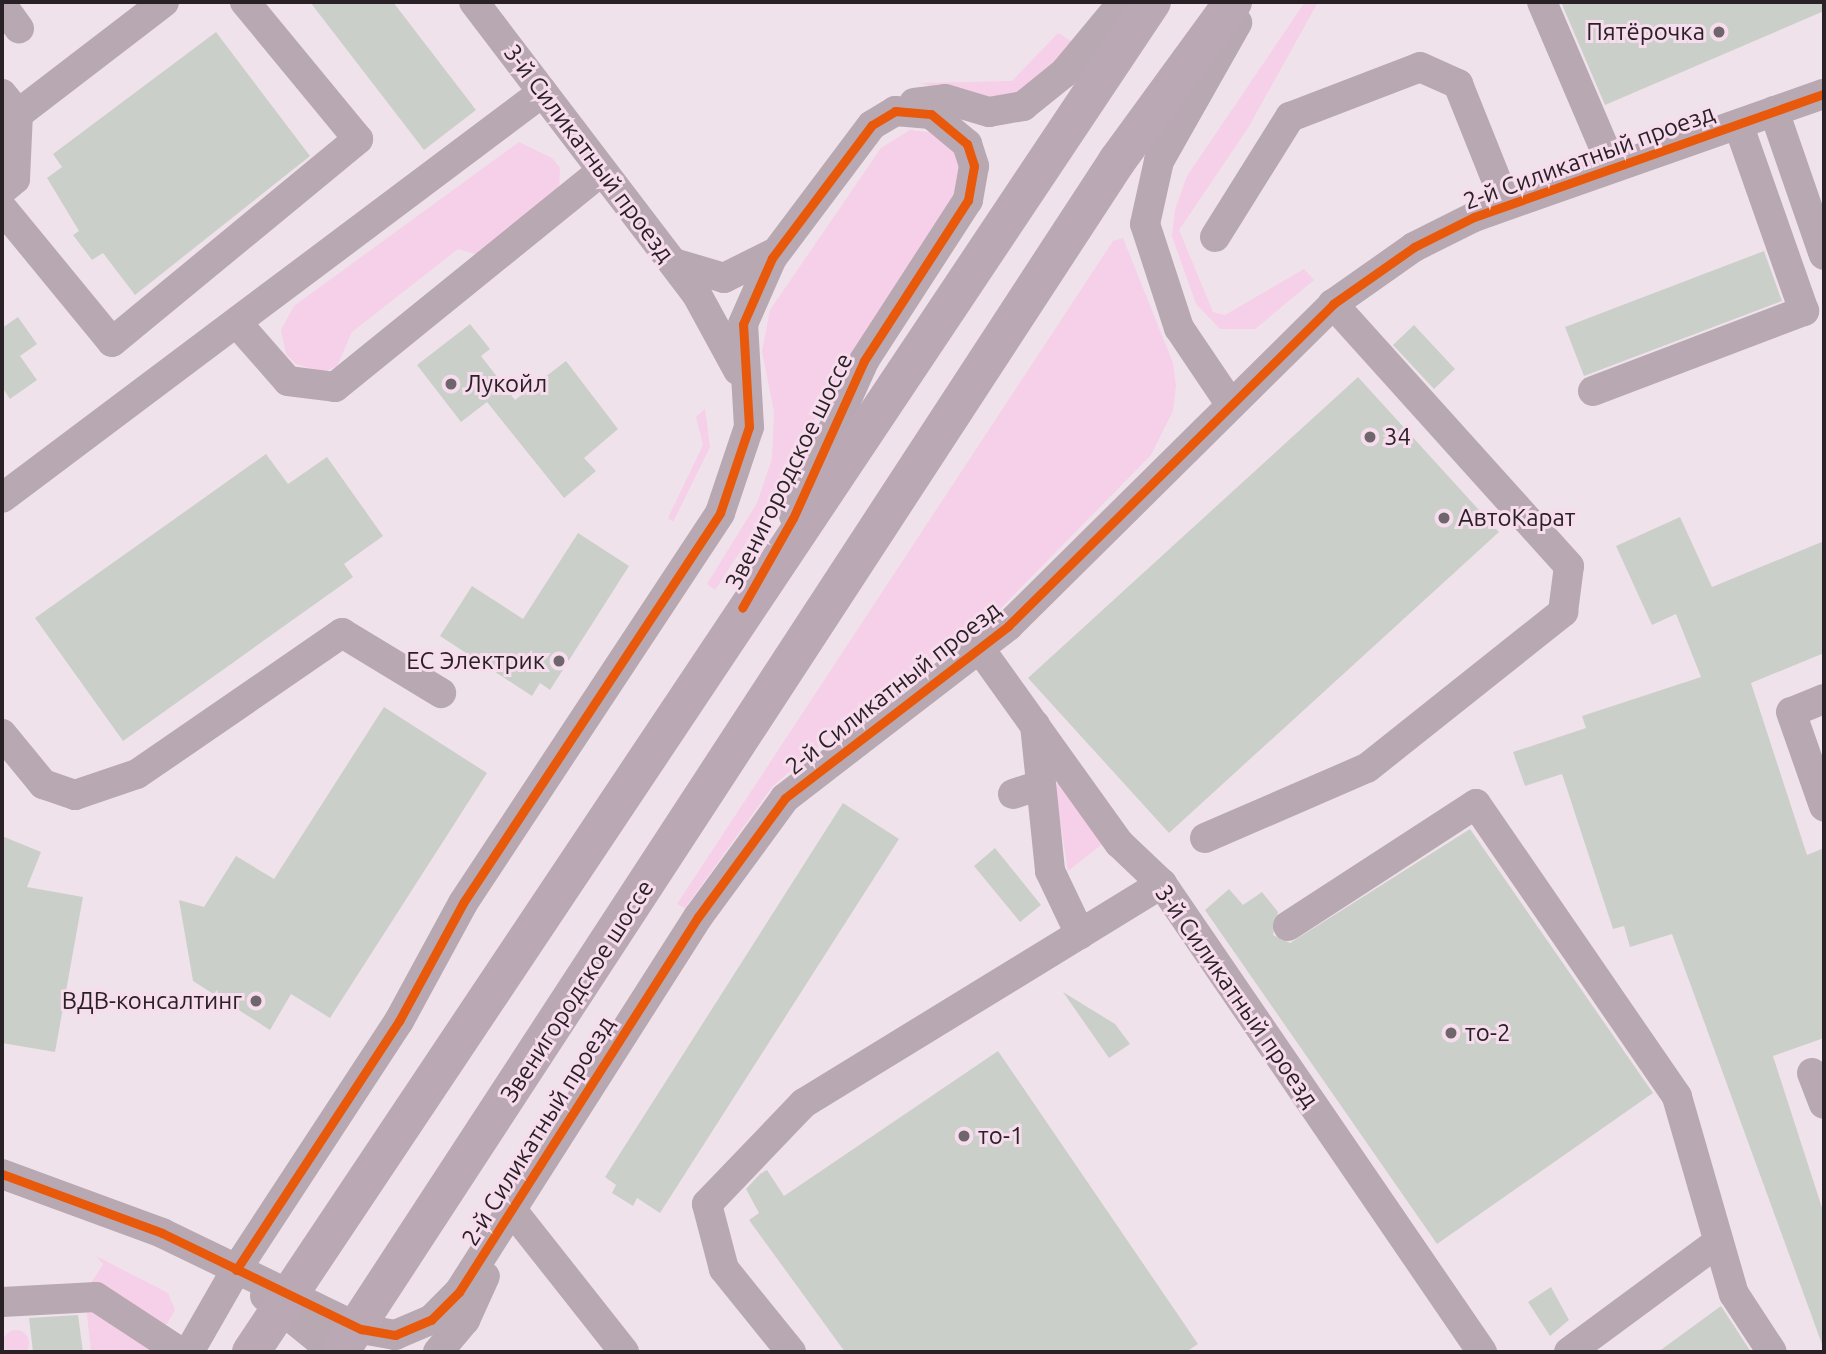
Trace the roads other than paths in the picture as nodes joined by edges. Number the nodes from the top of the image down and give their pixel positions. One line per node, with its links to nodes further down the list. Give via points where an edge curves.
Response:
1 (164, 2): 11 (street)
2 (245, 2): 19 (street, via 358,139 112,342)
3 (474, 2): 9 (street, 3-й Силикатный проезд)
4 (1123, 2): 12 (street, via 1043,95 1023,106 989,112 934,98)
5 (1152, 2): 30 (main road, Звенигородское шоссе)
6 (1233, 2): 52 (main road, Звенигородское шоссе, via 1117,161)
7 (1249, 2): 28 (street, via 1159,161 1145,224 1179,328)
8 (1553, 17): 15 (street)
9 (543, 92): 16 (street, 3-й Силикатный проезд); 25 (street)
10 (1824, 94): 13 (street, 2-й Силикатный проезд)
11 (10, 104): 17 (street, via 15,179)
12 (895, 111): 21 (street, via 863,135); 30 (street, Звенигородское шоссе, via 939,117 967,144 974,176 962,212 864,361 793,517)
13 (1774, 111): 14 (street, 2-й Силикатный проезд); 22 (street)
14 (1738, 124): 15 (street, 2-й Силикатный проезд); 27 (street, via 1804,311)
15 (1612, 166): 18 (street, 2-й Силикатный проезд)
16 (602, 171): 23 (street, 3-й Силикатный проезд); 25 (street, via 335,387 288,381)
17 (2, 190)
18 (1506, 204): 20 (street, via 1458,84 1420,67 1290,117); 24 (street, 2-й Силикатный проезд, via 1414,247)
19 (2, 208)
20 (1215, 237)
21 (781, 245): 23 (street, via 754,267 724,278 688,272); 26 (street, via 748,304 740,347)
22 (1824, 255)
23 (666, 256): 26 (street, 3-й Силикатный проезд, via 704,304)
24 (1333, 304): 28 (street, 2-й Силикатный проезд); 37 (street, via 1569,566 1563,612 1367,768)
25 (237, 323): 29 (street)
26 (743, 386): 46 (street, via 744,453 720,513 463,903 399,1021)
27 (1593, 391)
28 (1231, 405): 31 (street, 2-й Силикатный проезд)
29 (2, 498)
30 (742, 608): 50 (main road, Звенигородское шоссе)
31 (980, 649): 34 (street, 3-й Силикатный проезд); 44 (street, 2-й Силикатный проезд, via 815,770 752,836)
32 (441, 693): 35 (street, via 342,633 137,774 75,795 43,784)
33 (1824, 699): 36 (street, via 1791,712)
34 (1035, 722): 38 (street, 3-й Силикатный проезд, via 1119,843); 40 (street, via 1026,790 1051,871)
35 (2, 734)
36 (1824, 806)
37 (1205, 838)
38 (1162, 884): 40 (street); 56 (street, 3-й Силикатный проезд)
39 (1288, 926): 45 (street, via 1476,804 1677,1097)
40 (1080, 934): 55 (street, via 804,1102 707,1204 724,1269)
41 (1812, 1073): 42 (street)
42 (1824, 1104)
43 (2, 1174): 46 (street, 2-й Силикатный проезд, via 162,1233)
44 (512, 1210): 46 (street, 2-й Силикатный проезд, via 447,1305 402,1333 361,1329); 53 (street, 2-й Силикатный проезд, via 465,1320); 54 (street)
45 (1717, 1243): 57 (street); 58 (street, via 1734,1294)
46 (236, 1270): 49 (street); 51 (street, 2-й Силикатный проезд)
47 (2, 1302): 48 (street, via 96,1297)
48 (180, 1352)
49 (189, 1352)
50 (251, 1352)
51 (334, 1352)
52 (340, 1352)
53 (438, 1352)
54 (624, 1352)
55 (791, 1352)
56 (1482, 1352)
57 (1569, 1352)
58 (1772, 1352)

